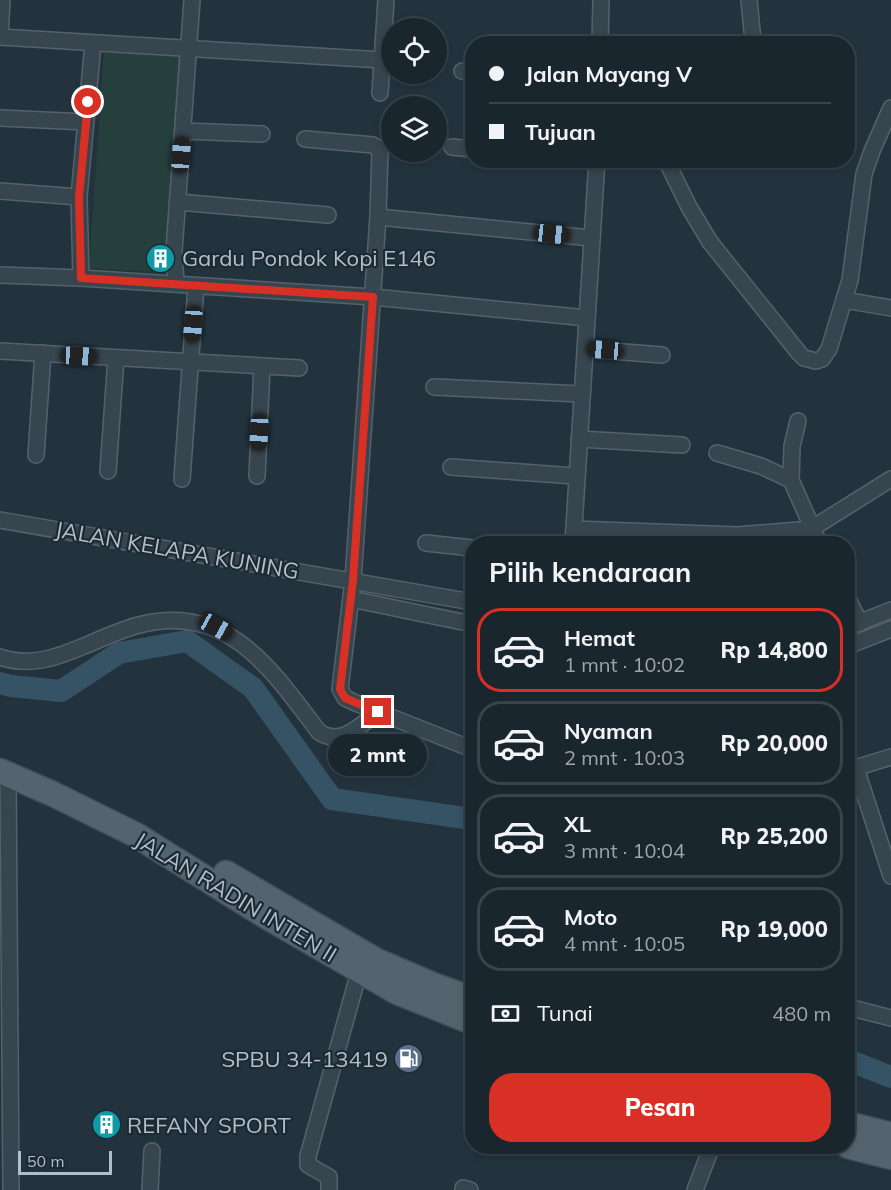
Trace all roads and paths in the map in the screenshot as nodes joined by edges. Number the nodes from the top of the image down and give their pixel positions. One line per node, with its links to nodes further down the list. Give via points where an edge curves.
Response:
1 (2, 0): 9 (street)
2 (192, 0): 11 (street)
3 (386, 0): 6 (street)
4 (601, 0): 7 (street)
5 (749, 0): 8 (street)
6 (385, 18)
7 (600, 36)
8 (753, 36)
9 (0, 37): 10 (street)
10 (93, 43): 11 (street); 17 (street)
11 (188, 49): 12 (street); 18 (street)
12 (381, 60)
13 (381, 76): 14 (street)
14 (380, 93)
15 (891, 108): 36 (street, via 864,174 853,265)
16 (0, 118): 17 (street)
17 (86, 122): 26 (street)
18 (183, 131): 19 (street); 27 (street)
19 (262, 134)
20 (305, 139): 29 (street, via 379,147)
21 (452, 147): 22 (street)
22 (465, 148)
23 (596, 168): 30 (street)
24 (670, 168): 36 (street, via 710,242 804,358 816,361 825,355)
25 (0, 191): 26 (street)
26 (79, 197): 32 (street)
27 (178, 202): 28 (street); 33 (street)
28 (328, 215)
29 (378, 218): 30 (street); 35 (street)
30 (591, 238): 38 (street)
31 (0, 275): 32 (street)
32 (81, 278): 33 (street)
33 (176, 284): 34 (street)
34 (196, 286): 35 (street); 44 (street)
35 (373, 297): 38 (street); 67 (street)
36 (844, 300): 37 (street)
37 (891, 308)
38 (587, 318): 39 (street)
39 (586, 349): 42 (street); 48 (street)
40 (0, 351): 41 (street)
41 (43, 353): 43 (street); 53 (street)
42 (662, 355)
43 (116, 358): 44 (street); 55 (street)
44 (191, 362): 45 (street); 58 (street)
45 (262, 366): 46 (street); 56 (street)
46 (299, 368)
47 (434, 387): 48 (street)
48 (581, 394): 50 (street)
49 (798, 421): 60 (street, via 792,446)
50 (579, 440): 51 (street); 57 (street)
51 (682, 445)
52 (717, 453): 60 (street)
53 (36, 455)
54 (451, 467): 57 (street)
55 (108, 471)
56 (257, 476)
57 (576, 476): 63 (street)
58 (182, 478)
59 (891, 479): 62 (street)
60 (791, 480): 62 (street)
61 (0, 520): 67 (street, JALAN KELAPA KUNING)
62 (812, 529): 63 (street, via 736,535); 64 (street)
63 (573, 536)
64 (816, 536)
65 (426, 543): 66 (street)
66 (465, 547)
67 (353, 580): 68 (street); 69 (street, JALAN KELAPA KUNING)
68 (351, 599): 71 (street); 76 (street, via 340,689 345,698)
69 (465, 601)
70 (891, 610): 72 (street)
71 (465, 623)
72 (855, 625)
73 (891, 629): 74 (street)
74 (855, 643)
75 (0, 657): 76 (street, via 22,662 50,660 136,626 173,620 193,622 216,627 235,638 261,661 326,736 342,737)
76 (378, 712): 77 (street)
77 (465, 746)
78 (891, 757): 80 (street)
79 (3, 767): 83 (main road, JALAN RADIN INTEN II, via 136,835); 84 (main road, JALAN RADIN INTEN II, via 75,786 377,961); 88 (street)
80 (855, 768)
81 (855, 777): 82 (street)
82 (891, 876)
83 (359, 972): 87 (main road, JALAN RADIN INTEN II, via 397,993); 97 (street, via 307,1161 311,1168 329,1177)
84 (465, 996)
85 (855, 1009): 86 (street)
86 (891, 1018)
87 (465, 1019)
88 (6, 1069): 95 (street)
89 (855, 1126): 90 (main road)
90 (891, 1136)
91 (855, 1148): 94 (main road)
92 (152, 1151): 96 (street)
93 (709, 1154): 98 (street)
94 (891, 1157)
95 (11, 1190)
96 (150, 1190)
97 (329, 1190)
98 (695, 1190)

